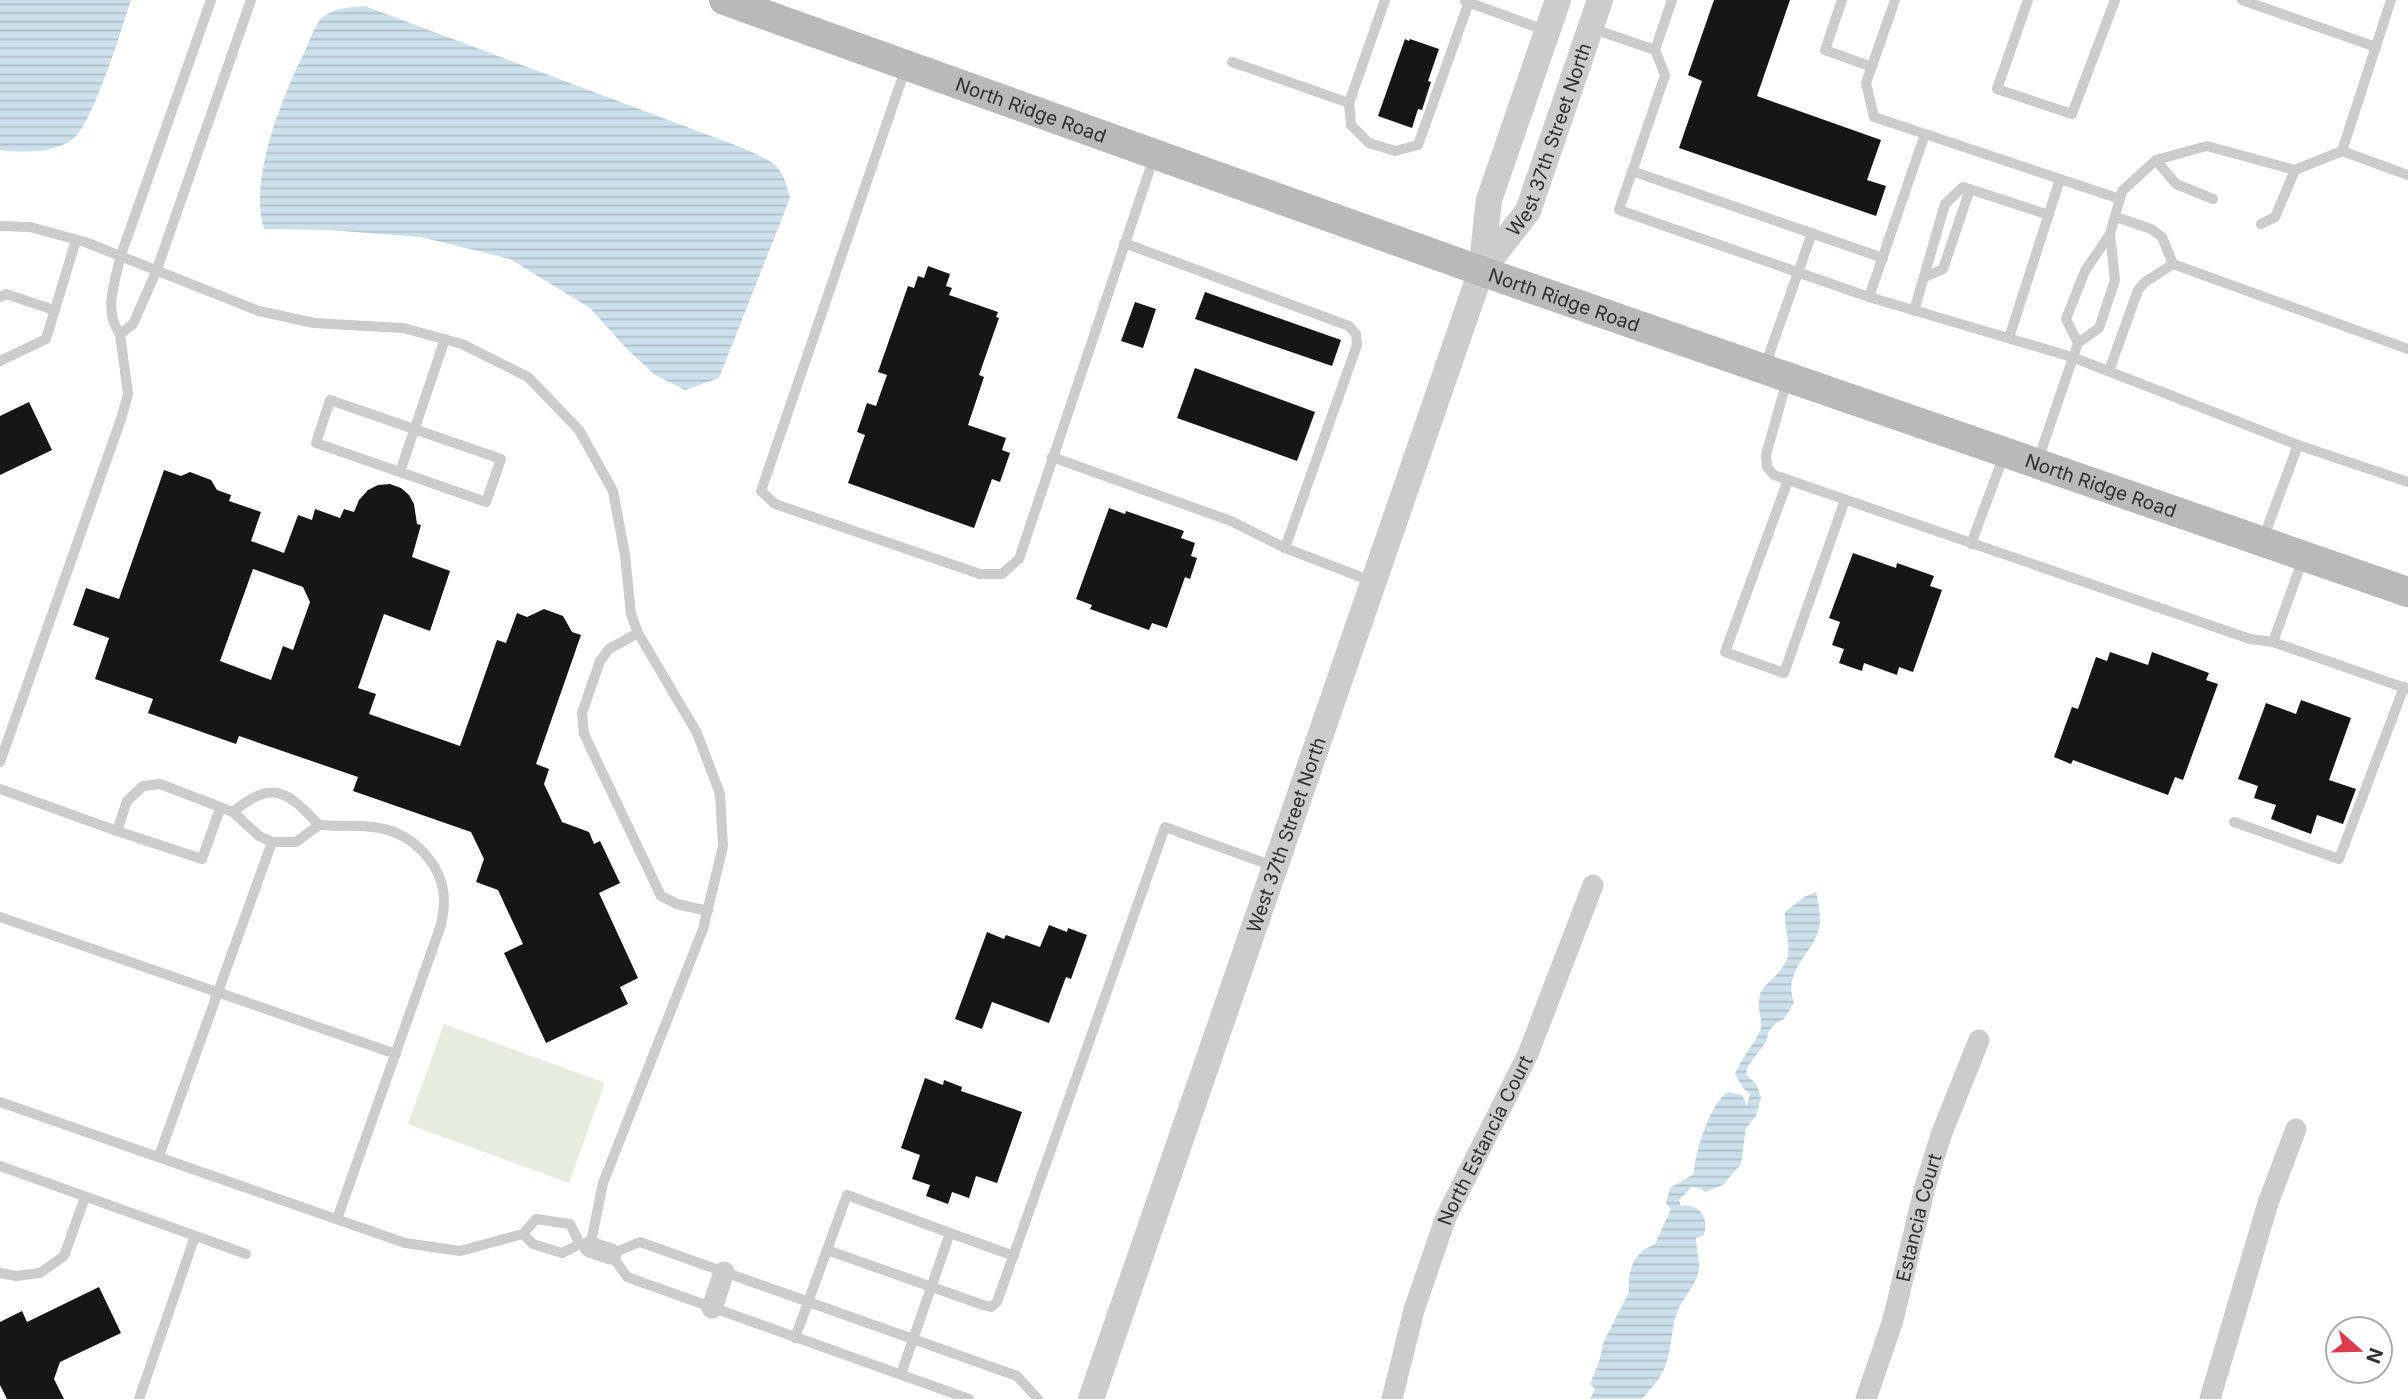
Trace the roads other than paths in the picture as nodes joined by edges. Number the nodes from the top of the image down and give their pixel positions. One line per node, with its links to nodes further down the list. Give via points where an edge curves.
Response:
1 (211, 0): 42 (lane)
2 (251, 0): 46 (lane)
3 (724, 0): 20 (main road, North Ridge Road)
4 (1385, 0): 22 (lane)
5 (1558, 0): 16 (street, West 37th Street North)
6 (1600, 0): 15 (street, West 37th Street North)
7 (1672, 0): 18 (lane)
8 (1842, 0): 21 (lane, via 1825,50)
9 (1895, 0): 21 (lane)
10 (2028, 0): 11 (lane, via 1997,89 2072,114)
11 (2115, 0)
12 (2242, 0): 17 (lane)
13 (2391, 0): 17 (lane)
14 (1466, 1): 16 (lane); 22 (lane, via 1418,145 1395,151 1368,143 1351,125)
15 (1591, 28): 18 (lane); 45 (street, West 37th Street North, via 1528,211)
16 (1548, 31): 45 (street, West 37th Street North, via 1489,200)
17 (2376, 47): 24 (lane)
18 (1655, 50): 28 (lane, via 1665,75)
19 (1232, 62): 22 (lane)
20 (906, 65): 25 (main road, North Ridge Road); 65 (lane, via 761,491 775,504 806,515 980,574 1002,574 1019,559)
21 (1872, 66): 23 (lane, via 1866,83 1874,117)
22 (1349, 103)
23 (1925, 134): 30 (lane); 43 (lane)
24 (2342, 151): 27 (lane); 29 (lane)
25 (1155, 154): 41 (lane); 45 (main road, North Ridge Road)
26 (2156, 160): 27 (lane, via 2207,146); 32 (lane, via 2122,191); 33 (lane, via 2176,184)
27 (2295, 170): 36 (lane, via 2275,218)
28 (1632, 171): 38 (lane); 47 (lane, via 1619,209)
29 (2408, 176)
30 (2060, 179): 32 (lane); 34 (lane)
31 (1970, 189): 34 (lane); 48 (lane, via 1943,269); 48 (lane, via 1963,187 1945,204)
32 (2120, 199): 35 (lane)
33 (2213, 199)
34 (2049, 215): 54 (lane)
35 (2116, 217): 39 (lane); 44 (lane, via 2162,237)
36 (2261, 224)
37 (0, 226): 40 (lane, via 30,227)
38 (1812, 233): 43 (lane); 47 (lane)
39 (2110, 234): 56 (lane, via 2115,280 2099,328); 56 (lane, via 2085,271 2066,319)
40 (76, 240): 42 (lane); 51 (lane)
41 (1124, 243): 65 (lane); 73 (lane, via 1349,326 1356,334 1357,345)
42 (121, 255): 46 (lane); 53 (lane, via 112,290 112,323)
43 (1883, 258): 50 (lane)
44 (2173, 264): 57 (lane); 60 (lane, via 2138,290)
45 (1481, 271): 61 (main road, North Ridge Road); 75 (street, West 37th Street North)
46 (156, 272): 53 (lane, via 132,324); 55 (lane, via 259,312 314,324 403,328)
47 (1798, 272): 50 (lane); 61 (lane)
48 (1924, 277): 52 (lane)
49 (0, 297): 51 (lane, via 6,294)
50 (1869, 297): 52 (lane)
51 (54, 310): 59 (lane, via 46,338)
52 (1914, 310): 54 (lane)
53 (120, 334): 80 (lane, via 128,394 125,407)
54 (2009, 338): 58 (lane)
55 (445, 340): 62 (lane); 77 (lane, via 528,377 579,430 613,491 631,614)
56 (2078, 343): 58 (lane)
57 (2408, 349)
58 (2072, 357): 60 (lane); 66 (lane)
59 (0, 361)
60 (2109, 371): 63 (lane)
61 (1776, 373): 64 (main road, North Ridge Road); 68 (lane, via 1767,467)
62 (414, 429): 67 (lane); 67 (lane, via 330,400 316,443); 67 (lane, via 501,460 486,502)
63 (2298, 444): 69 (lane); 71 (lane)
64 (2005, 452): 66 (main road, North Ridge Road); 72 (lane)
65 (1052, 457): 73 (lane, via 1231,521)
66 (2037, 463): 71 (main road, North Ridge Road)
67 (400, 472)
68 (1788, 480): 70 (lane); 70 (lane, via 1725,652 1784,673)
69 (2408, 482)
70 (1845, 500): 72 (lane)
71 (2262, 541): 74 (main road, North Ridge Road)
72 (1971, 544): 78 (lane, via 2250,639)
73 (1285, 548): 75 (lane)
74 (2304, 556): 76 (main road, North Ridge Road); 78 (lane)
75 (1374, 582): 88 (street, West 37th Street North)
76 (2408, 592)
77 (638, 633): 90 (lane, via 697,733 720,794 723,846); 90 (lane, via 609,649 600,662 582,713 584,734 661,895)
78 (2273, 642): 79 (lane)
79 (2406, 688): 84 (lane, via 2339,859)
80 (0, 762)
81 (0, 789): 86 (lane)
82 (220, 809): 83 (lane); 86 (lane, via 160,784 144,786 127,802); 86 (lane, via 202,859)
83 (233, 812): 85 (lane, via 261,794 283,794); 87 (lane)
84 (2234, 822)
85 (319, 825): 87 (lane, via 296,842); 94 (lane, via 393,831 431,860 441,881 441,925)
86 (117, 831)
87 (272, 842): 92 (lane)
88 (1276, 867): 108 (lane, via 1165,827); 120 (street, West 37th Street North)
89 (1593, 885): 121 (street, North Estancia Court, via 1528,1054 1446,1217 1414,1310)
90 (708, 911): 104 (lane, via 603,1183)
91 (0, 917): 92 (lane)
92 (218, 992): 94 (lane); 97 (lane)
93 (1979, 1040): 122 (street, Estancia Court, via 1941,1135 1893,1320)
94 (396, 1054): 100 (lane)
95 (0, 1102): 97 (lane)
96 (2297, 1129): 123 (street, via 2268,1203)
97 (159, 1156): 100 (lane)
98 (0, 1166): 99 (lane)
99 (85, 1196): 103 (lane); 110 (lane, via 64,1256 40,1273)
100 (337, 1219): 102 (lane, via 405,1243 460,1251)
101 (950, 1233): 105 (lane, via 846,1195); 108 (lane); 111 (lane)
102 (523, 1234): 104 (lane, via 533,1244 562,1253); 104 (lane, via 536,1219 570,1224)
103 (195, 1236): 106 (lane); 117 (lane)
104 (585, 1245): 107 (street)
105 (827, 1250): 111 (lane); 112 (lane)
106 (246, 1254)
107 (611, 1254): 109 (lane, via 640,1242); 113 (lane, via 627,1277)
108 (1014, 1256): 111 (lane, via 991,1307)
109 (724, 1272): 112 (lane); 113 (street)
110 (0, 1273)
111 (931, 1288): 115 (lane)
112 (808, 1301): 114 (lane); 115 (lane)
113 (712, 1308): 114 (lane)
114 (795, 1338): 116 (lane)
115 (913, 1341): 116 (lane); 119 (lane, via 1017,1376)
116 (901, 1374): 118 (lane)
117 (139, 1399)
118 (969, 1399)
119 (1038, 1399)
120 (1091, 1399)
121 (1392, 1399)
122 (1866, 1399)
123 (2210, 1399)

